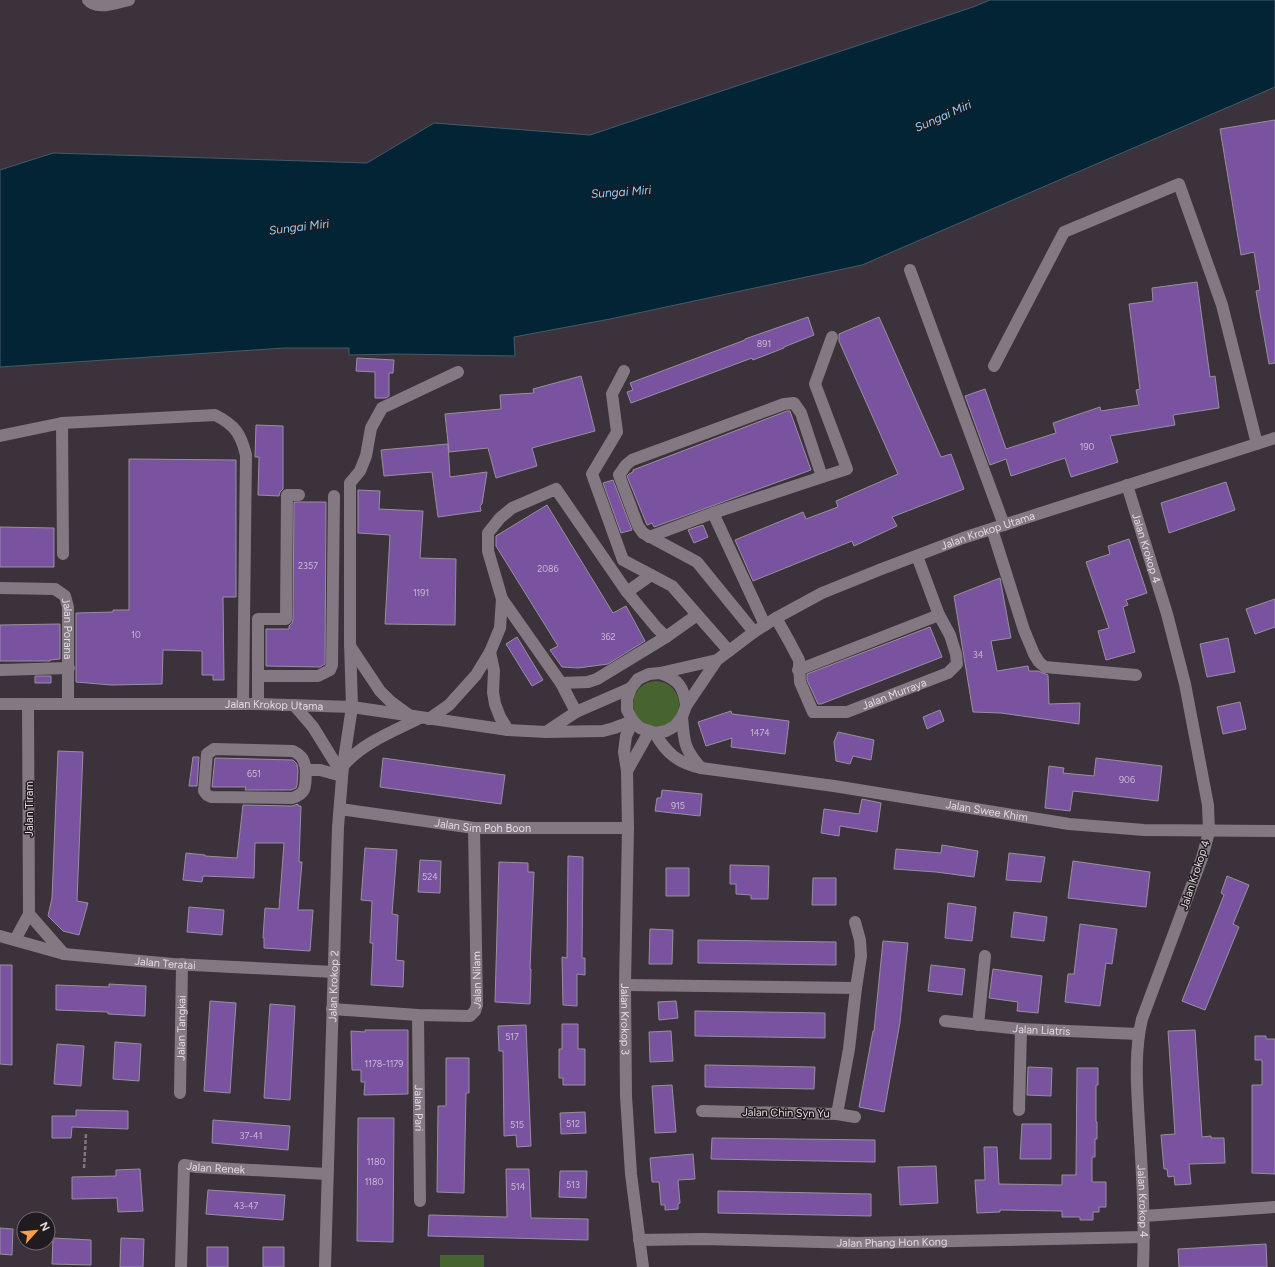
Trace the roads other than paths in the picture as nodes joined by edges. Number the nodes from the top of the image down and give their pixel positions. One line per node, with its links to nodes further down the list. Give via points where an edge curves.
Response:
1 (88, 0): 2 (street, via 101,6)
2 (129, 0)
3 (910, 270): 17 (street)
4 (832, 337): 12 (street, via 815,384 847,469)
5 (994, 366): 11 (street, via 1064,232 1179,184 1222,305)
6 (624, 371): 24 (street, via 612,394 617,432 592,474 623,560)
7 (458, 372): 21 (street, Jalan Krokop 2, via 382,408 371,428 366,456 360,471 350,483)
8 (62, 423): 9 (street); 22 (street); 49 (street, via 215,415 236,429 246,455)
9 (0, 436)
10 (1275, 438): 11 (street, Jalan Krokop Utama)
11 (1258, 444): 13 (street, Jalan Krokop Utama)
12 (822, 477): 16 (street); 19 (street, via 801,413 794,403 784,404 632,460 626,465 619,476 638,526)
13 (1128, 485): 17 (street, Jalan Krokop Utama); 68 (street, Jalan Krokop 4, via 1185,684 1208,805)
14 (299, 495): 43 (street, via 287,494 286,619 258,619)
15 (334, 496): 20 (street)
16 (713, 513): 19 (street); 31 (street)
17 (1004, 525): 18 (street, Jalan Krokop Utama)
18 (992, 529): 23 (street, Jalan Krokop Utama); 42 (street, via 1024,630 1039,662 1046,667)
19 (649, 537): 32 (street, via 697,562)
20 (334, 548): 21 (street); 43 (street, via 330,670 318,676)
21 (349, 548): 34 (street, Jalan Krokop 2)
22 (63, 554)
23 (917, 556): 29 (street, Jalan Murraya); 30 (street, Jalan Krokop Utama, via 822,593)
24 (651, 575): 26 (street); 28 (street, via 672,586)
25 (0, 588): 38 (street, Jalan Porana, via 56,589 65,596 68,607)
26 (627, 592): 27 (street, via 556,489 512,508 488,533 488,551); 33 (street)
27 (502, 599): 36 (street, via 500,628); 44 (street)
28 (697, 615): 33 (street); 35 (street)
29 (939, 615): 40 (street); 40 (street, Jalan Murraya, via 950,635 957,664 941,676 846,712 813,712 800,682)
30 (776, 618): 31 (street, Jalan Krokop Utama); 40 (street, Jalan Murraya, via 799,660)
31 (765, 625): 32 (street, Jalan Krokop Utama)
32 (754, 632): 35 (street, Jalan Krokop Utama)
33 (666, 637): 44 (street, via 597,679)
34 (350, 645): 52 (street, Jalan Krokop 2); 55 (street, via 380,691 390,701)
35 (729, 651): 37 (street, Jalan Krokop Utama)
36 (490, 652): 55 (street, via 476,675 449,705); 57 (street, via 494,671 495,704)
37 (717, 660): 41 (street); 54 (street)
38 (69, 668): 39 (street); 48 (street, Jalan Porana)
39 (0, 670)
40 (798, 670)
41 (660, 673): 45 (street, via 638,679); 54 (street, via 671,677 680,685 685,695)
42 (1136, 675)
43 (258, 676): 50 (street)
44 (561, 683): 53 (street)
45 (631, 688): 53 (street); 56 (street, via 627,710)
46 (0, 704): 47 (street, Jalan Krokop Utama)
47 (28, 704): 48 (street, Jalan Krokop Utama); 69 (street, Jalan Tiram)
48 (68, 704): 49 (street, Jalan Krokop Utama)
49 (244, 704): 50 (street, Jalan Krokop Utama)
50 (258, 704): 51 (street, Jalan Krokop Utama)
51 (294, 705): 52 (street, Jalan Krokop Utama); 63 (street, via 313,727)
52 (352, 707): 55 (street, Jalan Krokop Utama); 63 (street, Jalan Krokop 2)
53 (576, 712): 58 (street)
54 (684, 712): 59 (street, via 675,726 666,731); 60 (street, via 684,740 690,756)
55 (420, 718): 57 (street, Jalan Krokop Utama); 63 (street, via 378,738 349,758)
56 (633, 721): 58 (street, Jalan Krokop Utama, via 603,730); 59 (street, via 640,728); 62 (street, Jalan Krokop 3, via 626,736 624,752)
57 (508, 730): 58 (street, Jalan Krokop Utama)
58 (546, 732)
59 (652, 732): 60 (street, Jalan Swee Khim, via 674,757 687,765); 62 (street)
60 (701, 768): 68 (street, Jalan Swee Khim, via 834,786 1069,824)
61 (306, 770): 61 (street, via 304,759 293,751 214,750 207,754 204,791 211,796 292,798 303,793); 63 (street)
62 (627, 771): 66 (street, Jalan Krokop 3)
63 (342, 772): 64 (street, Jalan Krokop 2)
64 (340, 809): 65 (street, Jalan Sim Poh Boon); 76 (street, Jalan Krokop 2)
65 (474, 828): 66 (street, Jalan Sim Poh Boon); 80 (street, Jalan Nilam, via 477,1005 470,1016)
66 (628, 828): 77 (street, Jalan Krokop 3)
67 (1275, 831): 68 (street, Jalan Swee Khim)
68 (1208, 832): 84 (street, Jalan Krokop 4, via 1202,858)
69 (29, 914): 72 (street); 73 (street)
70 (855, 922): 78 (street, Jalan Chin Syn Yu, via 861,956)
71 (0, 936): 72 (street, Jalan Teratai)
72 (15, 940): 73 (street, Jalan Teratai)
73 (64, 954): 75 (street, Jalan Teratai)
74 (985, 956): 82 (street)
75 (182, 964): 76 (street, Jalan Teratai); 85 (street, Jalan Tangkai)
76 (334, 972): 79 (street, Jalan Krokop 2)
77 (625, 985): 78 (street); 95 (street, Jalan Krokop 3, via 626,1096 631,1174)
78 (856, 988): 88 (street, Jalan Chin Syn Yu, via 849,1049)
79 (332, 1010): 80 (street, Jalan Nilam); 90 (street, Jalan Krokop 2)
80 (418, 1015): 91 (street, Jalan Pari)
81 (946, 1020): 82 (street, Jalan Liatris)
82 (978, 1025): 83 (street, Jalan Liatris)
83 (1021, 1030): 84 (street, Jalan Liatris); 86 (street)
84 (1138, 1034): 93 (street, Jalan Krokop 4, via 1138,1099)
85 (180, 1093)
86 (1018, 1110)
87 (702, 1111): 88 (street, Jalan Chin Syn Yu)
88 (837, 1114): 89 (street)
89 (855, 1117)
90 (327, 1174): 96 (street, Jalan Renek, via 184,1165); 97 (street, Jalan Krokop 2)
91 (420, 1201)
92 (1275, 1207): 93 (street)
93 (1144, 1216): 94 (street, Jalan Krokop 4)
94 (1144, 1237): 95 (street, Jalan Phang Hon Kong, via 858,1243); 99 (street, Jalan Krokop 4)
95 (639, 1240): 98 (street, Jalan Krokop 3)
96 (181, 1267)
97 (325, 1267)
98 (643, 1267)
99 (1142, 1267)

